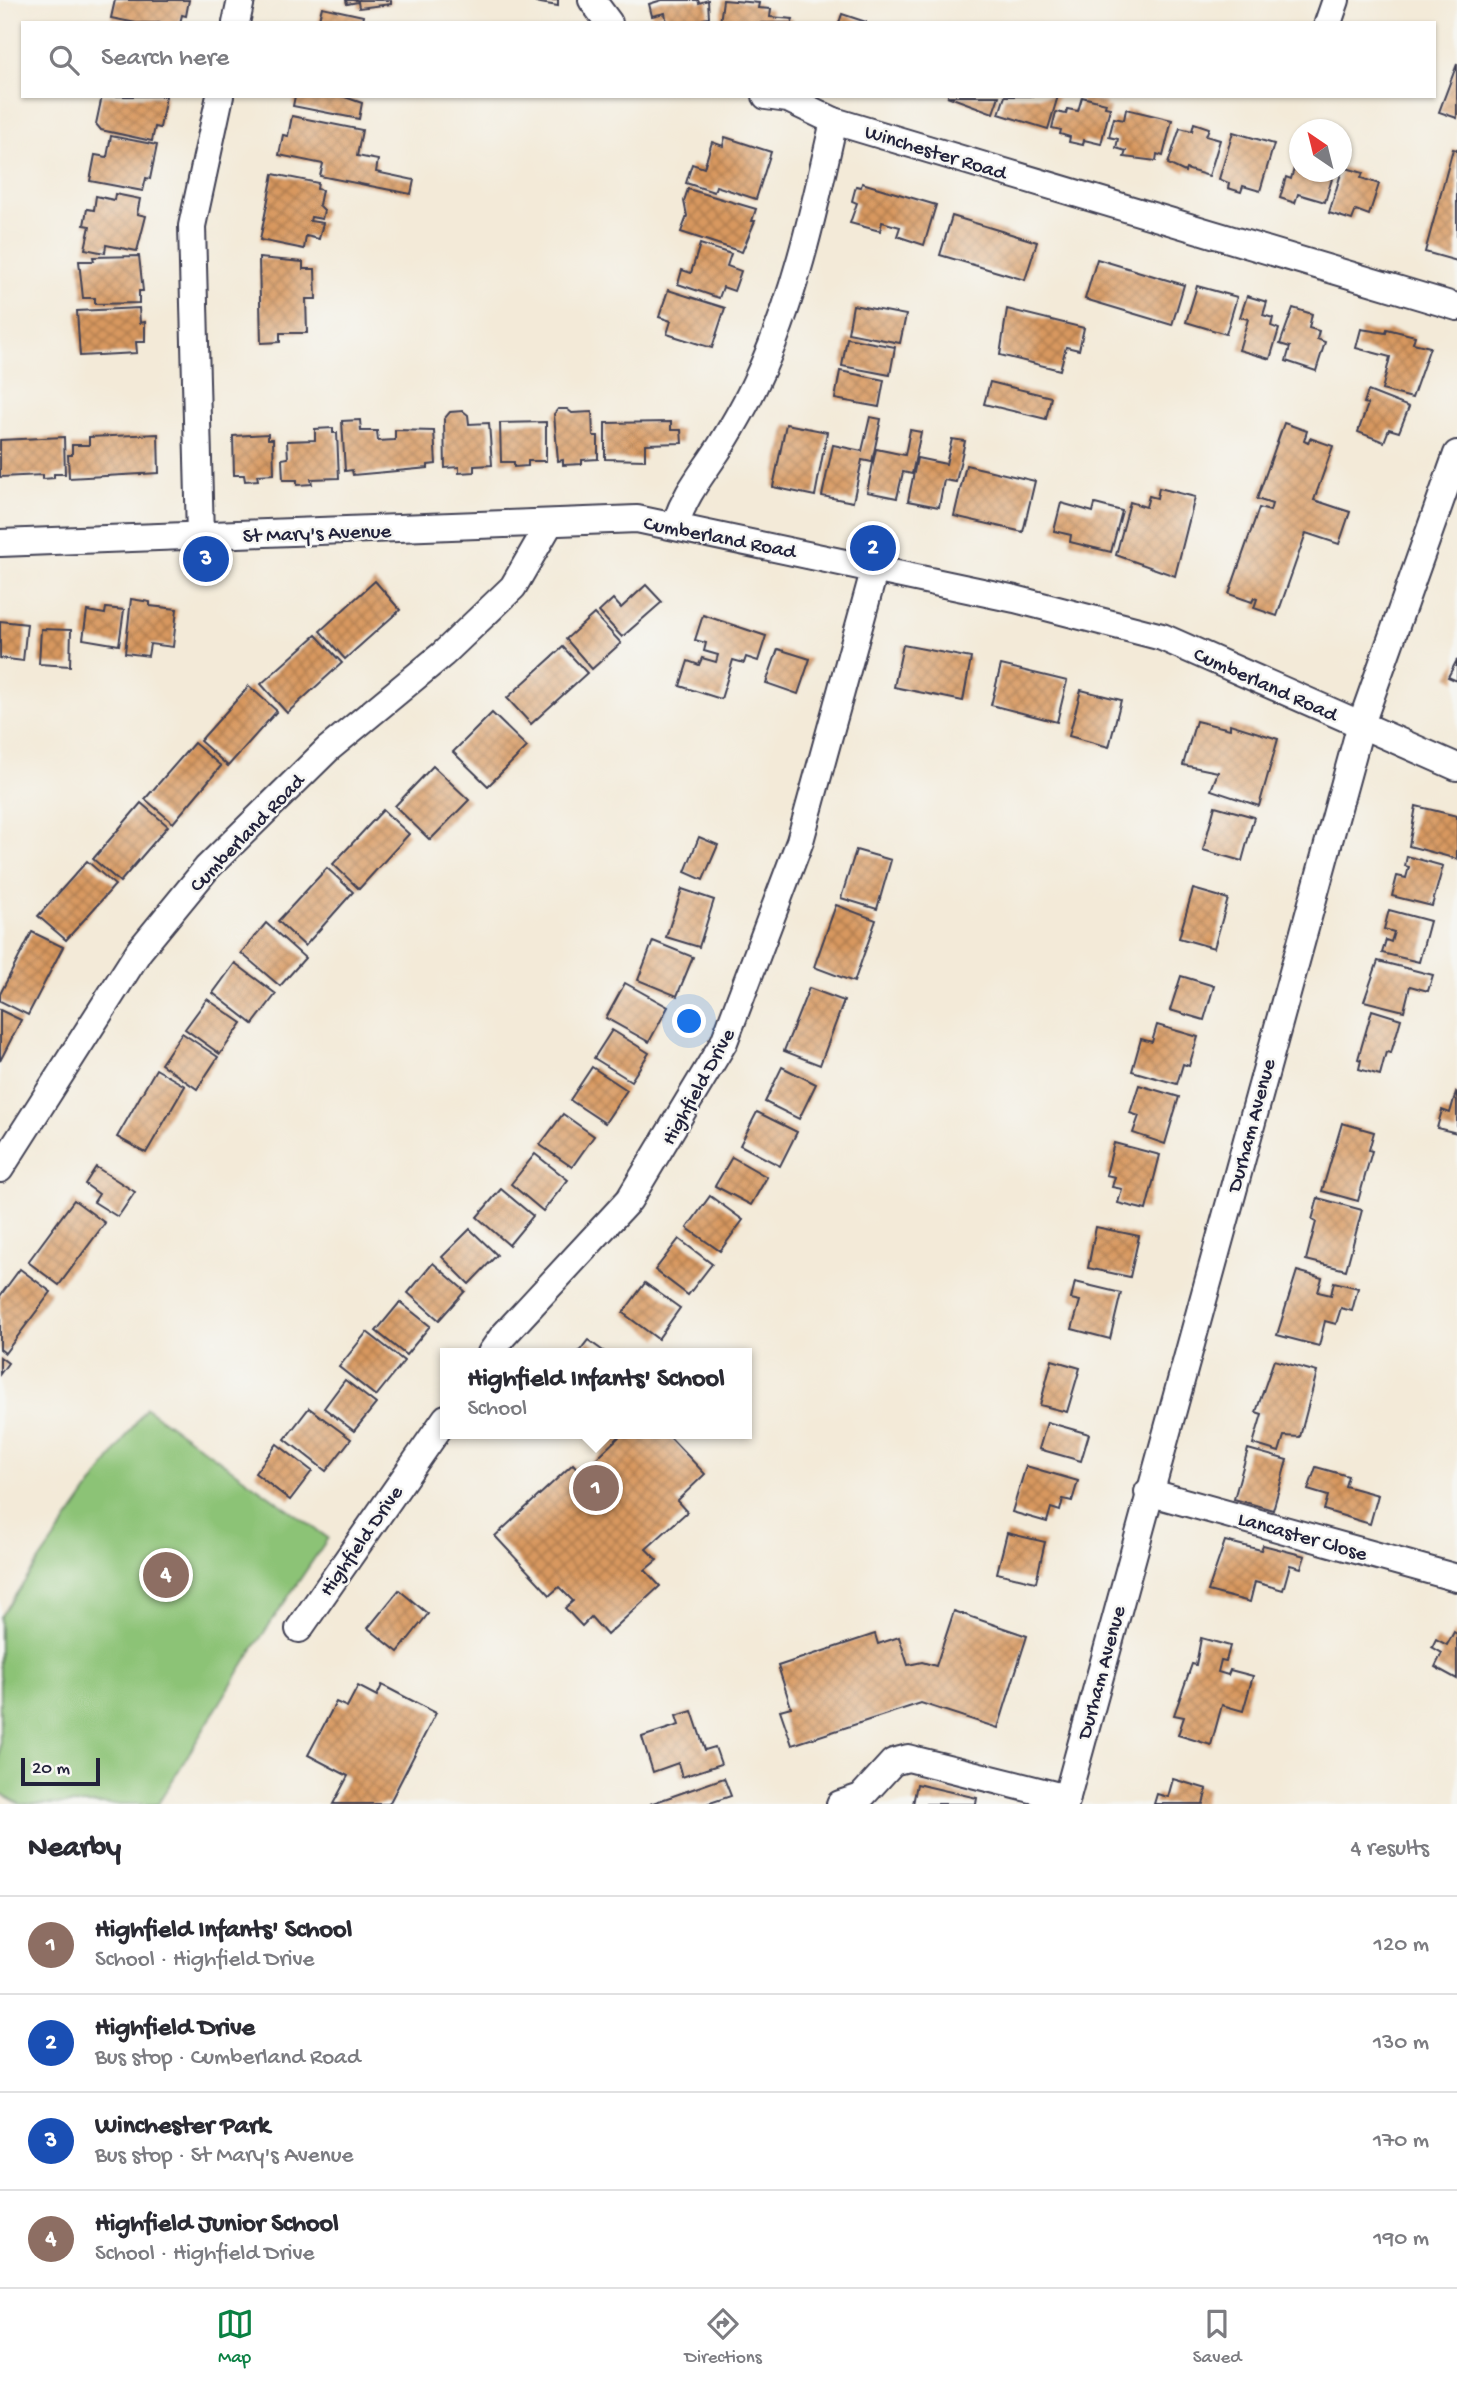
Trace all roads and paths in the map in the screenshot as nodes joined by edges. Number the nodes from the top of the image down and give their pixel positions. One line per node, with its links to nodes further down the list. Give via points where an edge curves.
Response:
1 (241, 0): 4 (street)
2 (592, 0): 5 (street)
3 (1336, 0): 6 (street)
4 (236, 21)
5 (608, 21)
6 (1329, 21)
7 (220, 98): 14 (street, via 192,226)
8 (781, 98): 9 (street, Winchester Road)
9 (834, 121): 10 (street, Winchester Road); 13 (street, via 783,323 720,448 684,497)
10 (1457, 307)
11 (1457, 454): 17 (street, Durham Avenue)
12 (550, 523): 13 (street, Cumberland Road, via 637,519); 14 (street, St Mary's Avenue); 19 (street, Cumberland Road, via 513,587 443,654 328,749 207,868 139,951)
13 (675, 525): 16 (street, Cumberland Road)
14 (200, 536): 15 (street, St Mary's Avenue)
15 (0, 543)
16 (875, 568): 17 (street, Cumberland Road, via 1162,637); 20 (street, Highfield Drive, via 800,841 724,1042 629,1200)
17 (1361, 724): 18 (street, Cumberland Road); 22 (street, Durham Avenue)
18 (1457, 767)
19 (4, 1157)
20 (495, 1348)
21 (440, 1427): 24 (street, Highfield Drive)
22 (1148, 1492): 23 (street, Lancaster Close); 25 (street, Durham Avenue)
23 (1457, 1578)
24 (299, 1629)
25 (1066, 1801): 26 (street, via 908,1758 893,1762 861,1797)
26 (840, 1804)

